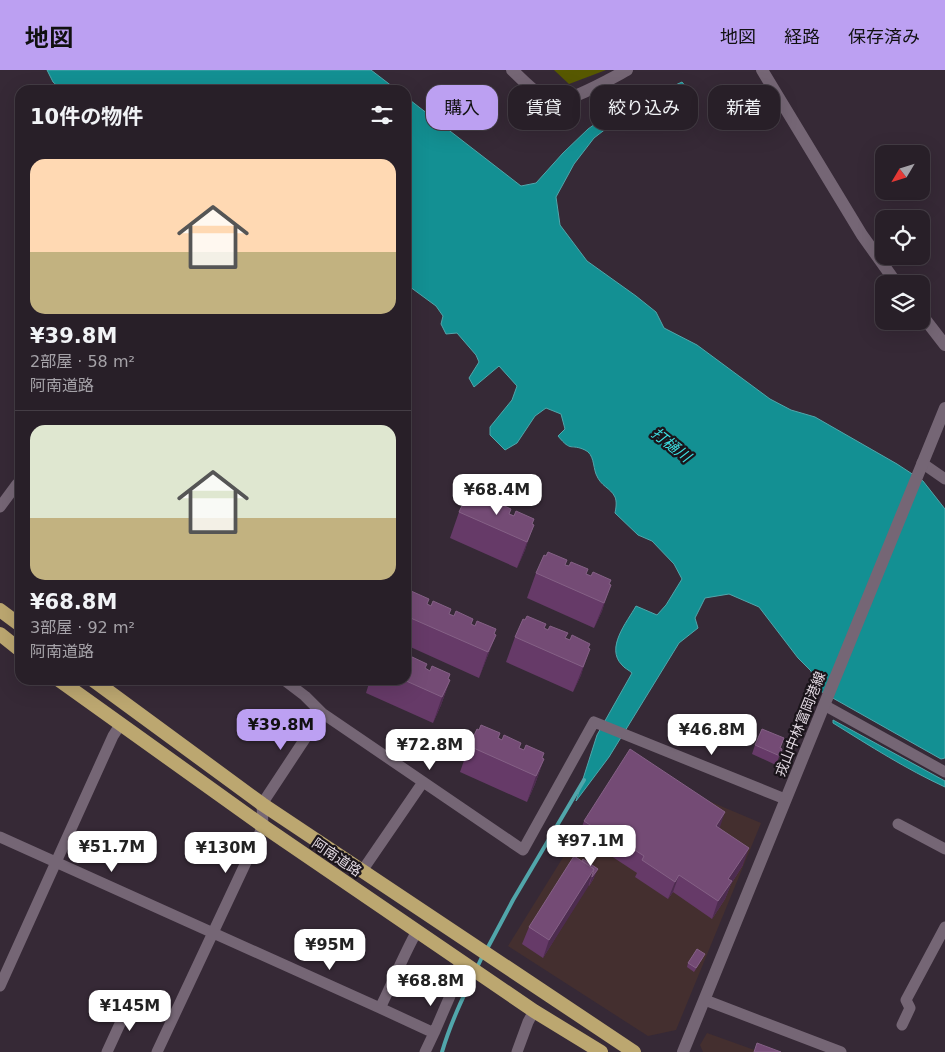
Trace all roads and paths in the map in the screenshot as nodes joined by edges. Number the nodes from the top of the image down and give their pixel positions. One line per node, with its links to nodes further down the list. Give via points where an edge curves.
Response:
1 (512, 70): 2 (main road, via 551,101 565,100)
2 (627, 70)
3 (762, 70): 4 (main road, via 862,235)
4 (891, 275)
5 (930, 326): 6 (main road)
6 (945, 345)
7 (945, 408): 8 (main road, 戎山中林富岡港線)
8 (921, 468): 9 (street); 19 (main road, 戎山中林富岡港線)
9 (945, 479)
10 (15, 487): 11 (street)
11 (0, 507)
12 (0, 610): 13 (highway)
13 (15, 621)
14 (0, 634): 15 (highway)
15 (15, 646)
16 (66, 685): 21 (highway, 阿南道路)
17 (100, 685): 25 (highway, 阿南道路)
18 (291, 685): 20 (street)
19 (825, 702): 22 (street); 24 (main road, 戎山中林富岡港線)
20 (322, 713): 23 (street); 25 (street)
21 (120, 725): 27 (highway, 阿南道路); 30 (street)
22 (945, 772)
23 (423, 782): 24 (street, via 524,850 594,722); 31 (street)
24 (786, 799): 37 (main road, 戎山中林富岡港線)
25 (262, 804): 27 (street); 31 (highway, 阿南道路)
26 (898, 824): 29 (street)
27 (263, 826): 33 (highway, 阿南道路); 34 (street)
28 (0, 837): 30 (street)
29 (945, 849)
30 (57, 863): 34 (street); 36 (street)
31 (362, 871): 48 (highway, 阿南道路)
32 (945, 927): 41 (street, via 906,1000 910,1008)
33 (417, 931): 35 (highway, 阿南道路); 39 (street)
34 (213, 934): 39 (street); 44 (street)
35 (462, 961): 40 (highway, 阿南道路); 42 (street)
36 (0, 986)
37 (705, 1000): 49 (main road, 戎山中林富岡港線); 50 (street)
38 (130, 1002): 43 (street)
39 (380, 1008): 42 (street)
40 (534, 1011): 46 (street); 47 (highway, 阿南道路)
41 (902, 1026)
42 (434, 1033): 45 (street)
43 (107, 1052)
44 (157, 1052)
45 (425, 1052)
46 (517, 1052)
47 (601, 1052)
48 (634, 1052)
49 (683, 1052)
50 (841, 1052)

